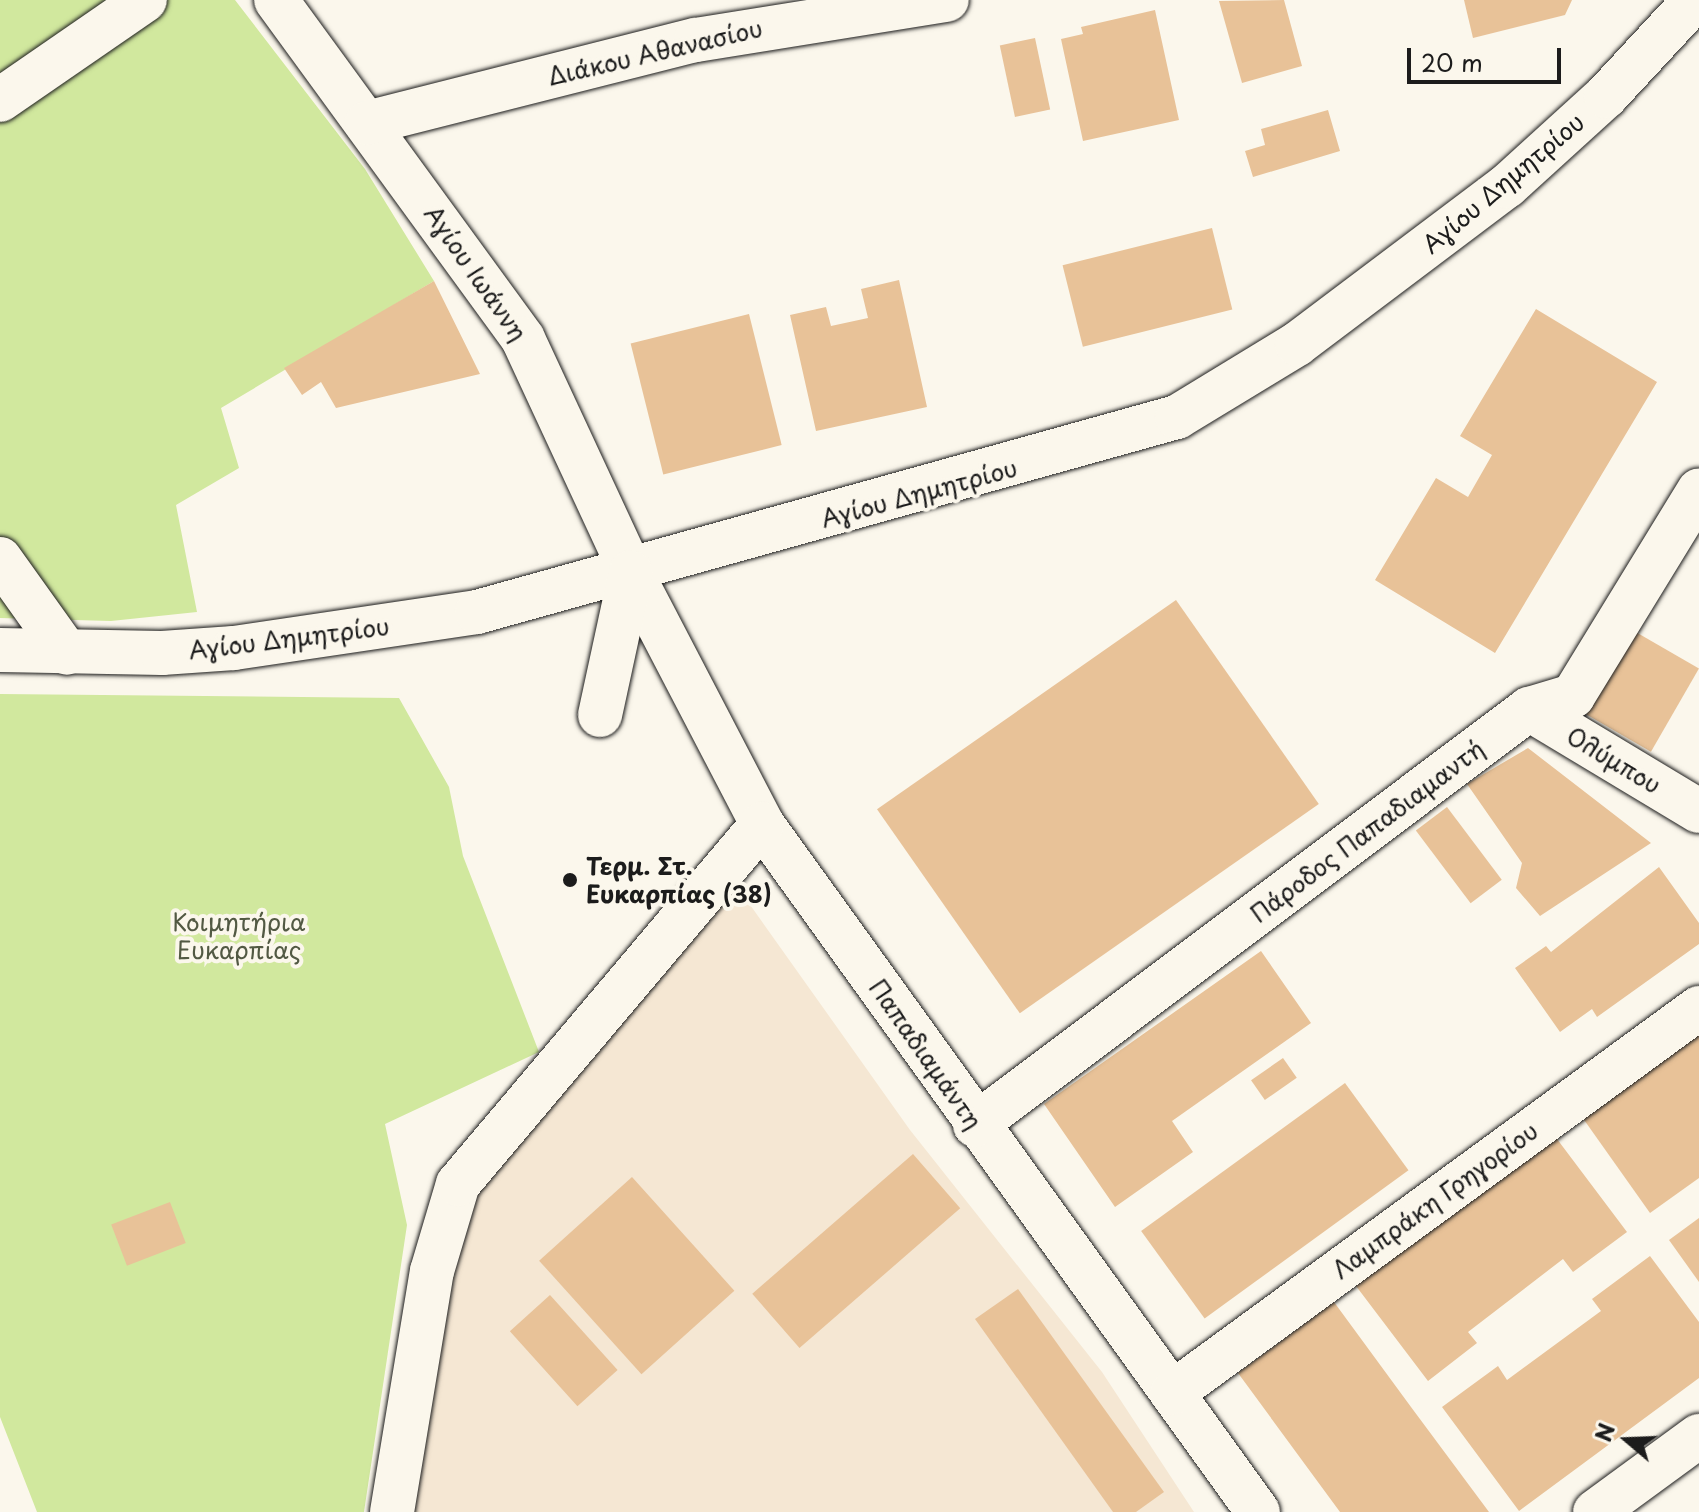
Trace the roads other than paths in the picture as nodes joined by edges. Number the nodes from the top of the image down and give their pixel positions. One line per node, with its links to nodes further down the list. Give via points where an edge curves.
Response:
1 (145, 0): 6 (street)
2 (276, 0): 7 (street, Αγίου Ιωάννη)
3 (947, 0): 5 (street, Διάκου Αθανασίου)
4 (1695, 0): 10 (street, Αγίου Δημητρίου, via 1606,96 1507,186 1297,344 1208,401 1140,431)
5 (868, 7): 7 (street, Διάκου Αθανασίου, via 696,40)
6 (0, 100)
7 (367, 123): 10 (street, Αγίου Ιωάννη, via 523,339)
8 (1699, 490): 13 (street, Πάροδος Παπαδιαμαντή, via 1573,696)
9 (0, 559): 12 (street)
10 (631, 572): 12 (street, Αγίου Δημητρίου, via 477,612 300,639 162,653); 14 (street); 16 (street, Παπαδιαμάντη)
11 (0, 650): 12 (street, Αγίου Δημητρίου)
12 (67, 653)
13 (1529, 709): 15 (street, Ολύμπου); 18 (street, Πάροδος Παπαδιαμαντή)
14 (600, 715)
15 (1699, 811)
16 (762, 824): 18 (street, Παπαδιαμάντη); 21 (street, via 458,1184 432,1271)
17 (1699, 1008): 19 (street, Λαμπράκη Γρηγορίου)
18 (975, 1125): 19 (street, Παπαδιαμάντη)
19 (1172, 1393): 22 (street, Παπαδιαμάντη)
20 (1699, 1436): 23 (street)
21 (392, 1512)
22 (1258, 1512)
23 (1595, 1512)

